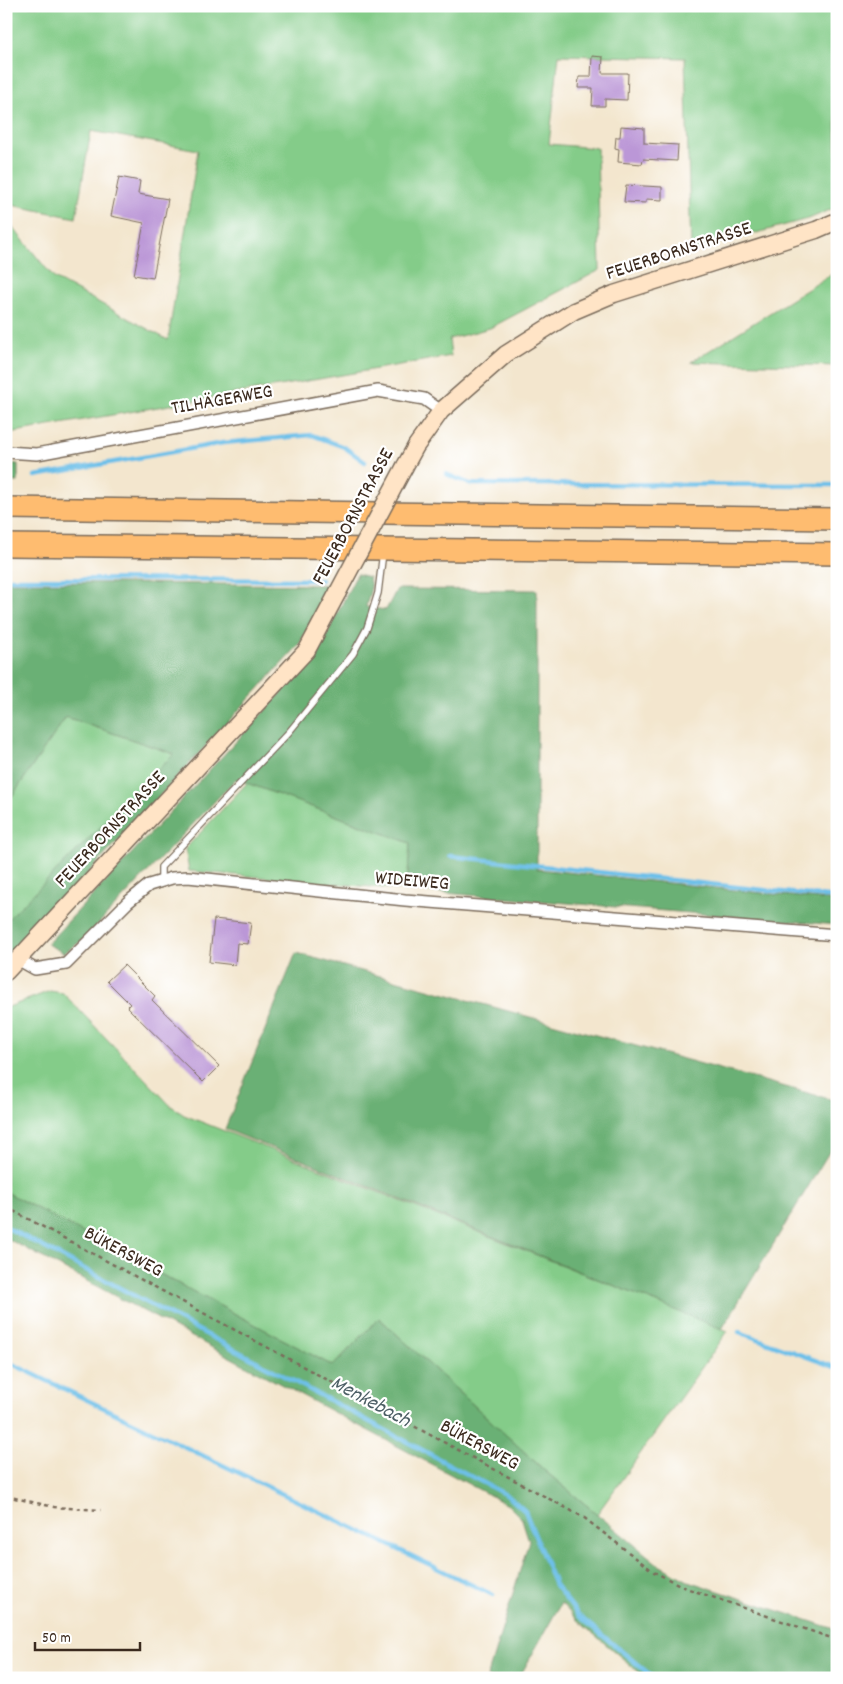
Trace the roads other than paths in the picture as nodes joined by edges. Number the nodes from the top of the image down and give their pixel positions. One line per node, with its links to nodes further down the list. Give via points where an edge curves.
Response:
1 (837, 221): 2 (street, FEUERBORNSTRASSE, via 614,294 574,311 506,354)
2 (441, 411): 3 (street, TILHÄGERWEG, via 424,399 378,391 37,454); 11 (street, FEUERBORNSTRASSE, bridge, via 416,446 307,650)
3 (6, 452)
4 (6, 508): 5 (highway)
5 (837, 519)
6 (6, 545): 7 (highway)
7 (384, 551): 8 (highway); 9 (lane, via 378,593 367,628 353,654 289,732 161,867)
8 (837, 554)
9 (162, 881): 10 (street, WIDEIWEG, via 188,877 405,900); 11 (street, WIDEIWEG, via 149,885 128,902 66,964 35,969)
10 (837, 935)
11 (19, 960): 12 (street, FEUERBORNSTRASSE)
12 (6, 972)

